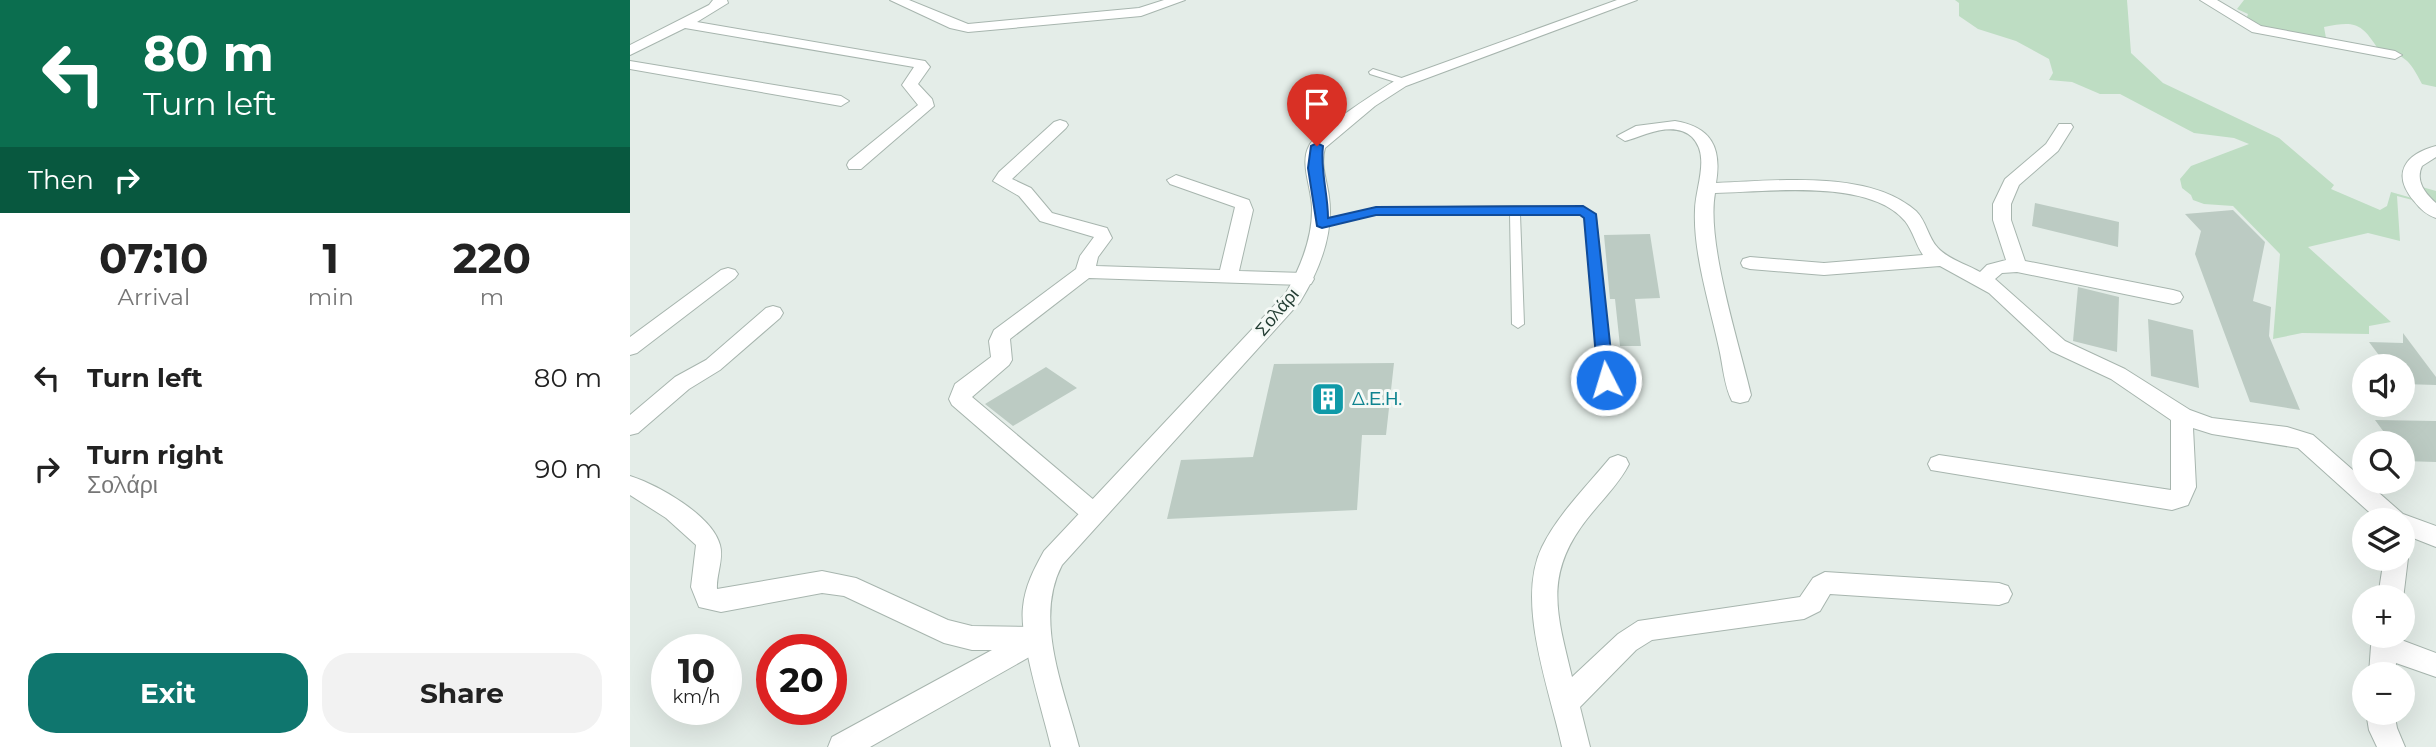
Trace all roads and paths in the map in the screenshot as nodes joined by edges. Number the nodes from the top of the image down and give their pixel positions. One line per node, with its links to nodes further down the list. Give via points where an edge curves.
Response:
1 (723, 0): 6 (street)
2 (897, 0): 3 (street, via 968,28 1141,12)
3 (1178, 0)
4 (1630, 0): 11 (street, Σολάρι)
5 (2207, 0): 8 (street, via 2257,29)
6 (684, 24): 7 (street); 17 (street, via 920,64 911,85 926,106)
7 (630, 51)
8 (2395, 55)
9 (630, 65): 12 (street)
10 (1373, 72): 11 (lane)
11 (1405, 82): 22 (street, Σολάρι, via 1369,103 1317,146 1314,168)
12 (841, 101)
13 (1060, 125): 26 (street, via 1002,181 1025,192 1046,217 1101,232 1103,238 1089,256)
14 (2065, 127): 25 (street, via 2052,147 2011,183 2001,204)
15 (1625, 136): 19 (street, via 1645,126 1683,127 1697,133 1710,165)
16 (2436, 151): 21 (street, via 2416,159 2410,173 2417,197)
17 (855, 165)
18 (1176, 180): 28 (street, via 1243,204)
19 (1709, 188): 23 (street, via 1804,187 1869,194 1912,218 1926,248); 36 (street, via 1704,220)
20 (1515, 209): 22 (lane, via 1376,211); 33 (lane); 35 (lane, via 1583,210 1591,217)
21 (2436, 212)
22 (1322, 223): 29 (street, Σολάρι)
23 (1940, 260): 24 (street, via 1824,269); 30 (street)
24 (1750, 263)
25 (2017, 266): 30 (street, via 1993,268); 31 (street)
26 (1085, 272): 28 (street); 43 (street, via 1002,335 1002,360 963,390 960,399)
27 (729, 274): 34 (street)
28 (1228, 275): 29 (street)
29 (1304, 279): 43 (street, Σολάρι, via 1293,297)
30 (1985, 281): 37 (street, via 2050,341 2118,374)
31 (2173, 297)
32 (773, 313): 38 (street)
33 (1518, 324)
34 (630, 348)
35 (1606, 380)
36 (1740, 395)
37 (2182, 416): 40 (street, via 2184,487 2180,498); 42 (street, via 2212,426 2305,441)
38 (630, 427)
39 (1618, 464): 50 (street, via 1548,559 1546,607 1551,652)
40 (1939, 464)
41 (630, 485): 47 (street, via 702,534 708,544 704,591 708,599 721,601 822,582 847,586 944,631 972,638)
42 (2381, 508)
43 (1093, 513): 47 (street, Σολάρι, via 1053,558 1041,580 1035,609)
44 (2415, 529): 45 (street)
45 (2436, 537)
46 (1999, 594): 50 (street, via 1825,583 1804,608 1647,629 1627,642)
47 (1038, 639): 52 (street); 53 (street, Σολάρι)
48 (2401, 648): 49 (street)
49 (2436, 665)
50 (1567, 701): 54 (street)
51 (2382, 725): 55 (street)
52 (842, 747)
53 (1065, 747)
54 (1576, 747)
55 (2391, 747)

